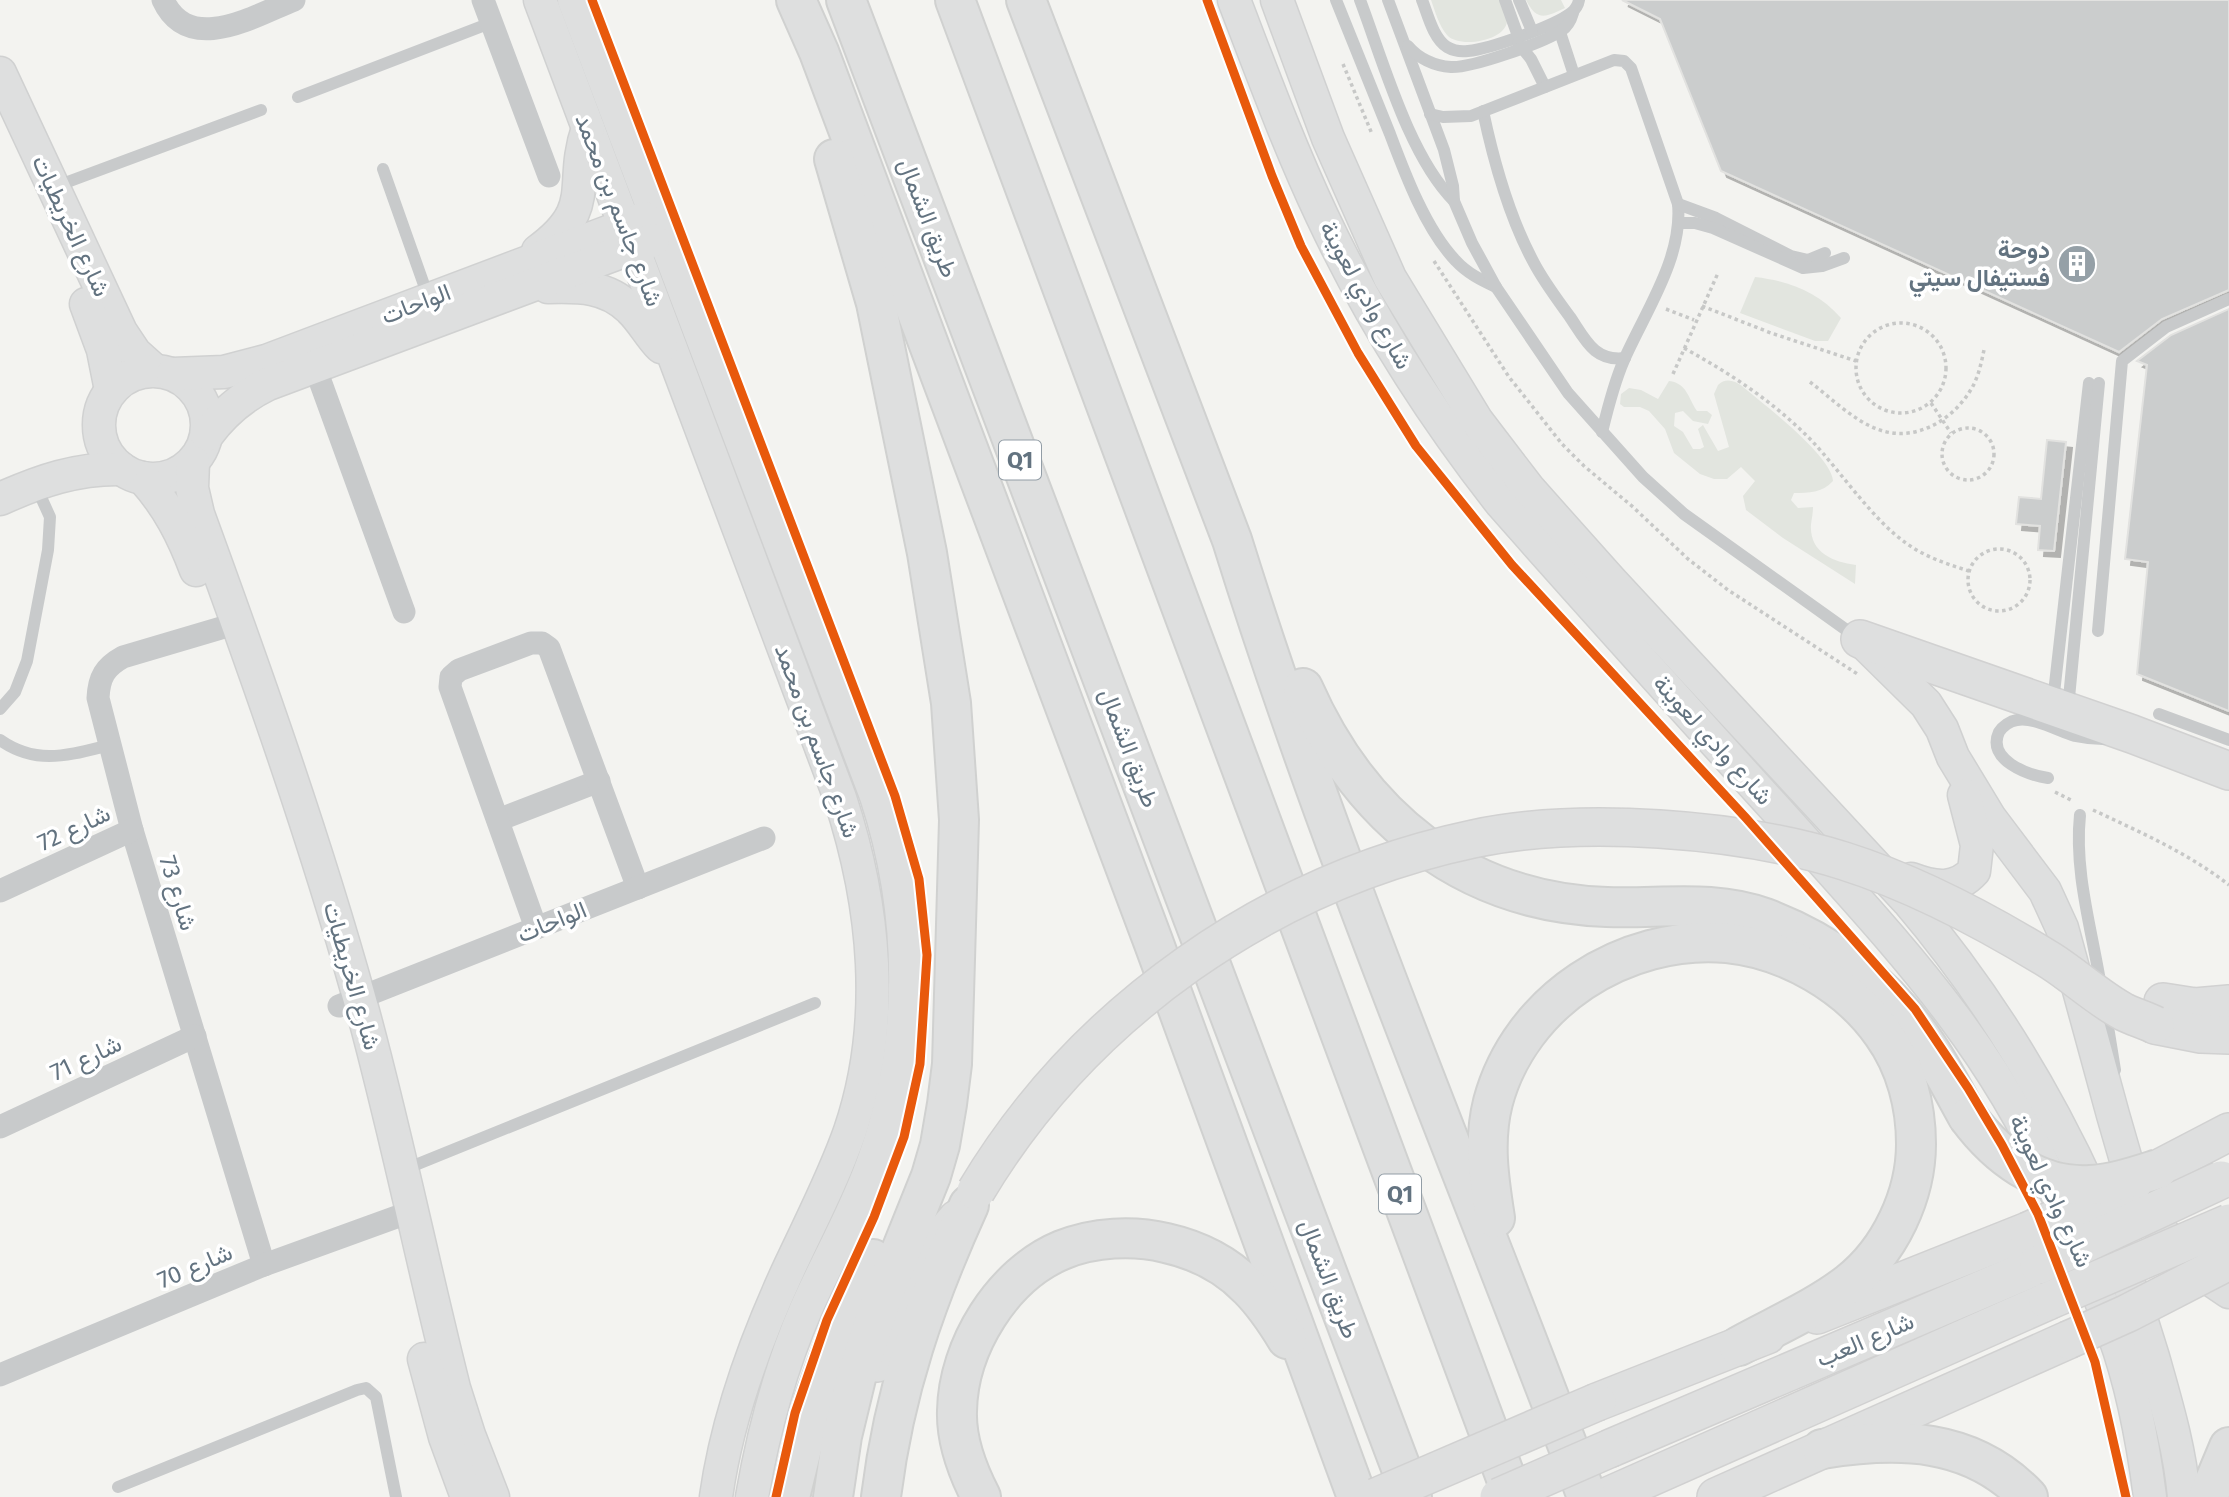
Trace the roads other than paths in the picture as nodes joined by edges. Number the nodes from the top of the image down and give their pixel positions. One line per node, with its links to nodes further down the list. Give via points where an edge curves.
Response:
1 (163, 0): 2 (street, via 181,23 201,30 222,28)
2 (294, 0)
3 (483, 0): 20 (street)
4 (540, 0): 33 (main road, شارع جاسم بن محمد)
5 (574, 0): 40 (main road, شارع جاسم بن محمد)
6 (788, 0): 88 (highway, via 876,303 936,603 954,734 959,820)
7 (796, 0): 110 (highway)
8 (846, 0): 125 (highway, طريق الشمال / Q1)
9 (955, 0): 127 (highway, Q1)
10 (1026, 0): 59 (highway)
11 (1234, 0): 131 (main road, شارع وادي لعوينة, via 1284,132 1323,218 1409,375 1456,446 1529,535 1918,969 1985,1058 2044,1164 2114,1335 2142,1438)
12 (1277, 0): 84 (main road, شارع وادي لعوينة, via 1328,138 1390,278 1476,421 1611,581)
13 (1336, 0): 44 (lane, via 1422,208 1457,263)
14 (1360, 0): 37 (lane, via 1416,145 1434,178)
15 (1388, 0): 23 (lane)
16 (1422, 0): 24 (lane, via 1437,37 1455,51)
17 (1505, 0): 24 (lane)
18 (1519, 0): 21 (lane)
19 (1576, 6): 21 (lane); 22 (lane)
20 (493, 22): 28 (lane); 35 (street)
21 (1532, 31): 24 (lane)
22 (1560, 32): 24 (lane); 26 (lane)
23 (1403, 40): 24 (lane, via 1429,62 1451,67 1473,64); 31 (lane)
24 (1518, 40): 27 (lane)
25 (0, 73): 36 (main road, شارع الخريطيات)
26 (1574, 75): 27 (lane); 38 (lane, via 1614,60 1628,64)
27 (1545, 87): 30 (lane)
28 (298, 97)
29 (261, 110): 36 (lane)
30 (1483, 111): 31 (lane, via 1457,117); 47 (lane, via 1506,196 1534,263 1588,344 1604,357)
31 (1430, 114): 37 (lane)
32 (0, 118): 51 (main road, شارع الخريطيات, via 97,330)
33 (588, 128): 40 (main road, شارع جاسم بن محمد); 43 (main road, via 581,152 579,198 571,219)
34 (383, 169): 46 (lane)
35 (549, 176)
36 (53, 188): 50 (main road, شارع الخريطيات, via 121,332 135,353)
37 (1454, 201): 44 (lane)
38 (1678, 204): 39 (lane); 41 (lane, via 1802,259 1813,260)
39 (1680, 223): 42 (lane, via 1713,228 1803,268); 47 (lane, via 1673,254)
40 (644, 231): 43 (main road, الواحات); 48 (main road, شارع جاسم بن محمد); 120 (main road, شارع جاسم بن محمد, via 876,796 892,851 902,917 904,1013 893,1095 872,1166 806,1308 781,1374)
41 (1825, 253)
42 (1844, 258)
43 (525, 276): 46 (main road, الواحات); 48 (main road, via 610,294 630,309); 49 (main road, الواحات)
44 (1496, 287): 53 (lane, via 1568,393)
45 (2229, 299): 62 (lane, via 2166,327 2122,361)
46 (429, 300): 50 (main road, الواحات, via 244,368)
47 (1625, 358): 53 (lane)
48 (677, 362): 119 (main road, شارع جاسم بن محمد, via 844,808 863,880 872,956 872,1017 859,1103 831,1180 753,1354)
49 (315, 367): 54 (main road, الواحات, via 254,391 228,410); 60 (street)
50 (164, 372): 51 (main road, via 126,377); 54 (main road, via 191,386 203,403)
51 (111, 390): 52 (main road)
52 (99, 418): 56 (main road, via 103,447); 57 (main road)
53 (1602, 432): 63 (lane, via 1684,514)
54 (207, 435): 55 (main road)
55 (193, 462): 56 (main road, via 164,478); 61 (main road, شارع الخريطيات, via 192,488)
56 (132, 474): 57 (main road, via 82,471); 61 (main road, شارع الخريطيات, via 163,502)
57 (36, 482): 58 (main road); 69 (lane, via 50,517 48,550 27,661 15,692)
58 (0, 499)
59 (1232, 540): 98 (highway, bridge, via 1308,698 1348,769 1375,803 1433,853 1472,875 1534,898 1609,907 1714,908 1762,917 1801,933 1845,960 1887,995 1926,1044 1985,1140 2006,1158 2063,1184 2090,1185); 107 (highway, via 1365,920)
60 (404, 612)
61 (227, 626): 73 (street, شارع 73, via 111,663 98,685); 89 (main road, شارع الخريطيات, via 275,792)
62 (2098, 631)
63 (1860, 639): 64 (lane, via 1898,641); 70 (main road); 76 (main road, via 1926,704)
64 (1927, 649)
65 (2041, 688): 66 (lane)
66 (2054, 693): 67 (lane); 67 (lane, via 2094,383)
67 (2069, 698): 68 (lane)
68 (2093, 706)
69 (0, 709)
70 (2145, 724): 72 (lane); 77 (main road); 78 (lane, via 2104,739 2021,719 2008,723 1997,740 2003,758)
71 (0, 740): 73 (lane, via 16,751 51,758)
72 (2229, 740)
73 (110, 745): 82 (street, شارع 73)
74 (2204, 745): 75 (lane)
75 (2229, 754)
76 (1953, 757): 84 (main road, via 1977,845 1974,871 1959,884 1938,886); 95 (main road, via 1990,818 2045,891 2062,928)
77 (2229, 771)
78 (2048, 778)
79 (599, 781): 81 (street); 81 (street, via 546,645 531,643 459,670 451,677 450,687); 85 (street)
80 (2082, 808): 95 (lane, via 2077,838 2114,1064)
81 (498, 820): 87 (street)
82 (132, 830): 86 (street, شارع 72); 94 (street, شارع 73)
83 (764, 838): 85 (street, الواحات)
84 (1870, 859): 132 (main road, شارع وادي لعوينة, via 1944,943 1979,993 2072,1149 2116,1248 2143,1324 2164,1394)
85 (638, 888): 87 (street, الواحات)
86 (0, 891)
87 (536, 928): 89 (street, الواحات)
88 (955, 990): 114 (highway, via 952,1064 940,1145 880,1303 848,1410); 121 (highway, via 915,1155 888,1227 837,1336 814,1400)
89 (349, 1002): 99 (main road, شارع الخريطيات); 102 (main road, شارع الخريطيات)
90 (815, 1003): 99 (lane)
91 (2229, 1004): 92 (main road)
92 (2159, 1014): 93 (main road, via 2201,1034); 101 (main road, bridge, via 2124,1012 2016,939 1920,889 1843,861 1764,842 1631,828 1475,838 1389,862 1321,888 1259,919 1189,963 1084,1051 1008,1141)
93 (2229, 1035)
94 (195, 1036): 96 (street, شارع 71); 105 (street, شارع 73)
95 (2113, 1115): 106 (main road, via 2143,1202 2163,1233 2204,1275)
96 (0, 1127)
97 (2219, 1138): 98 (main road)
98 (2158, 1169): 108 (main road, bridge, via 2114,1194 2028,1231)
99 (403, 1170): 102 (main road, شارع الخريطيات)
100 (2225, 1178): 126 (main road, شارع العب, bridge, via 2039,1265)
101 (972, 1198): 114 (highway, via 906,1364 888,1445)
102 (403, 1215): 105 (street, شارع 70); 117 (main road, شارع الخريطيات, via 434,1397); 118 (main road, شارع الخريطيات, via 469,1435)
103 (2229, 1223): 115 (main road, شارع العب, bridge)
104 (2229, 1261): 112 (main road, bridge, via 2128,1313)
105 (264, 1265): 109 (street, شارع 70)
106 (2229, 1292)
107 (1516, 1312): 108 (highway, via 1496,1223 1488,1153 1493,1105 1511,1058 1558,998 1607,966 1660,947 1728,943 1807,968 1861,1007 1899,1063 1916,1128 1913,1181 1905,1205 1869,1264 1833,1294); 128 (highway)
108 (1739, 1346): 124 (main road, bridge)
109 (0, 1375)
110 (1323, 1399): 122 (highway, via 1273,1317 1249,1287 1227,1270 1203,1255 1151,1240 1088,1242 1061,1250 1011,1286 974,1338 964,1364 957,1411 963,1455); 123 (highway)
111 (2229, 1447): 133 (highway)
112 (1822, 1449): 129 (main road); 130 (highway, via 1866,1442 1929,1444 1987,1466)
113 (118, 1487): 116 (lane, via 366,1388 376,1397)
114 (850, 1488)
115 (1615, 1493)
116 (396, 1497)
117 (467, 1497)
118 (493, 1497)
119 (716, 1497)
120 (752, 1497)
121 (790, 1497)
122 (981, 1497)
123 (1357, 1497)
124 (1376, 1497)
125 (1412, 1497)
126 (1499, 1497)
127 (1513, 1497)
128 (1587, 1497)
129 (1716, 1497)
130 (2028, 1497)
131 (2150, 1497)
132 (2184, 1497)
133 (2208, 1497)

